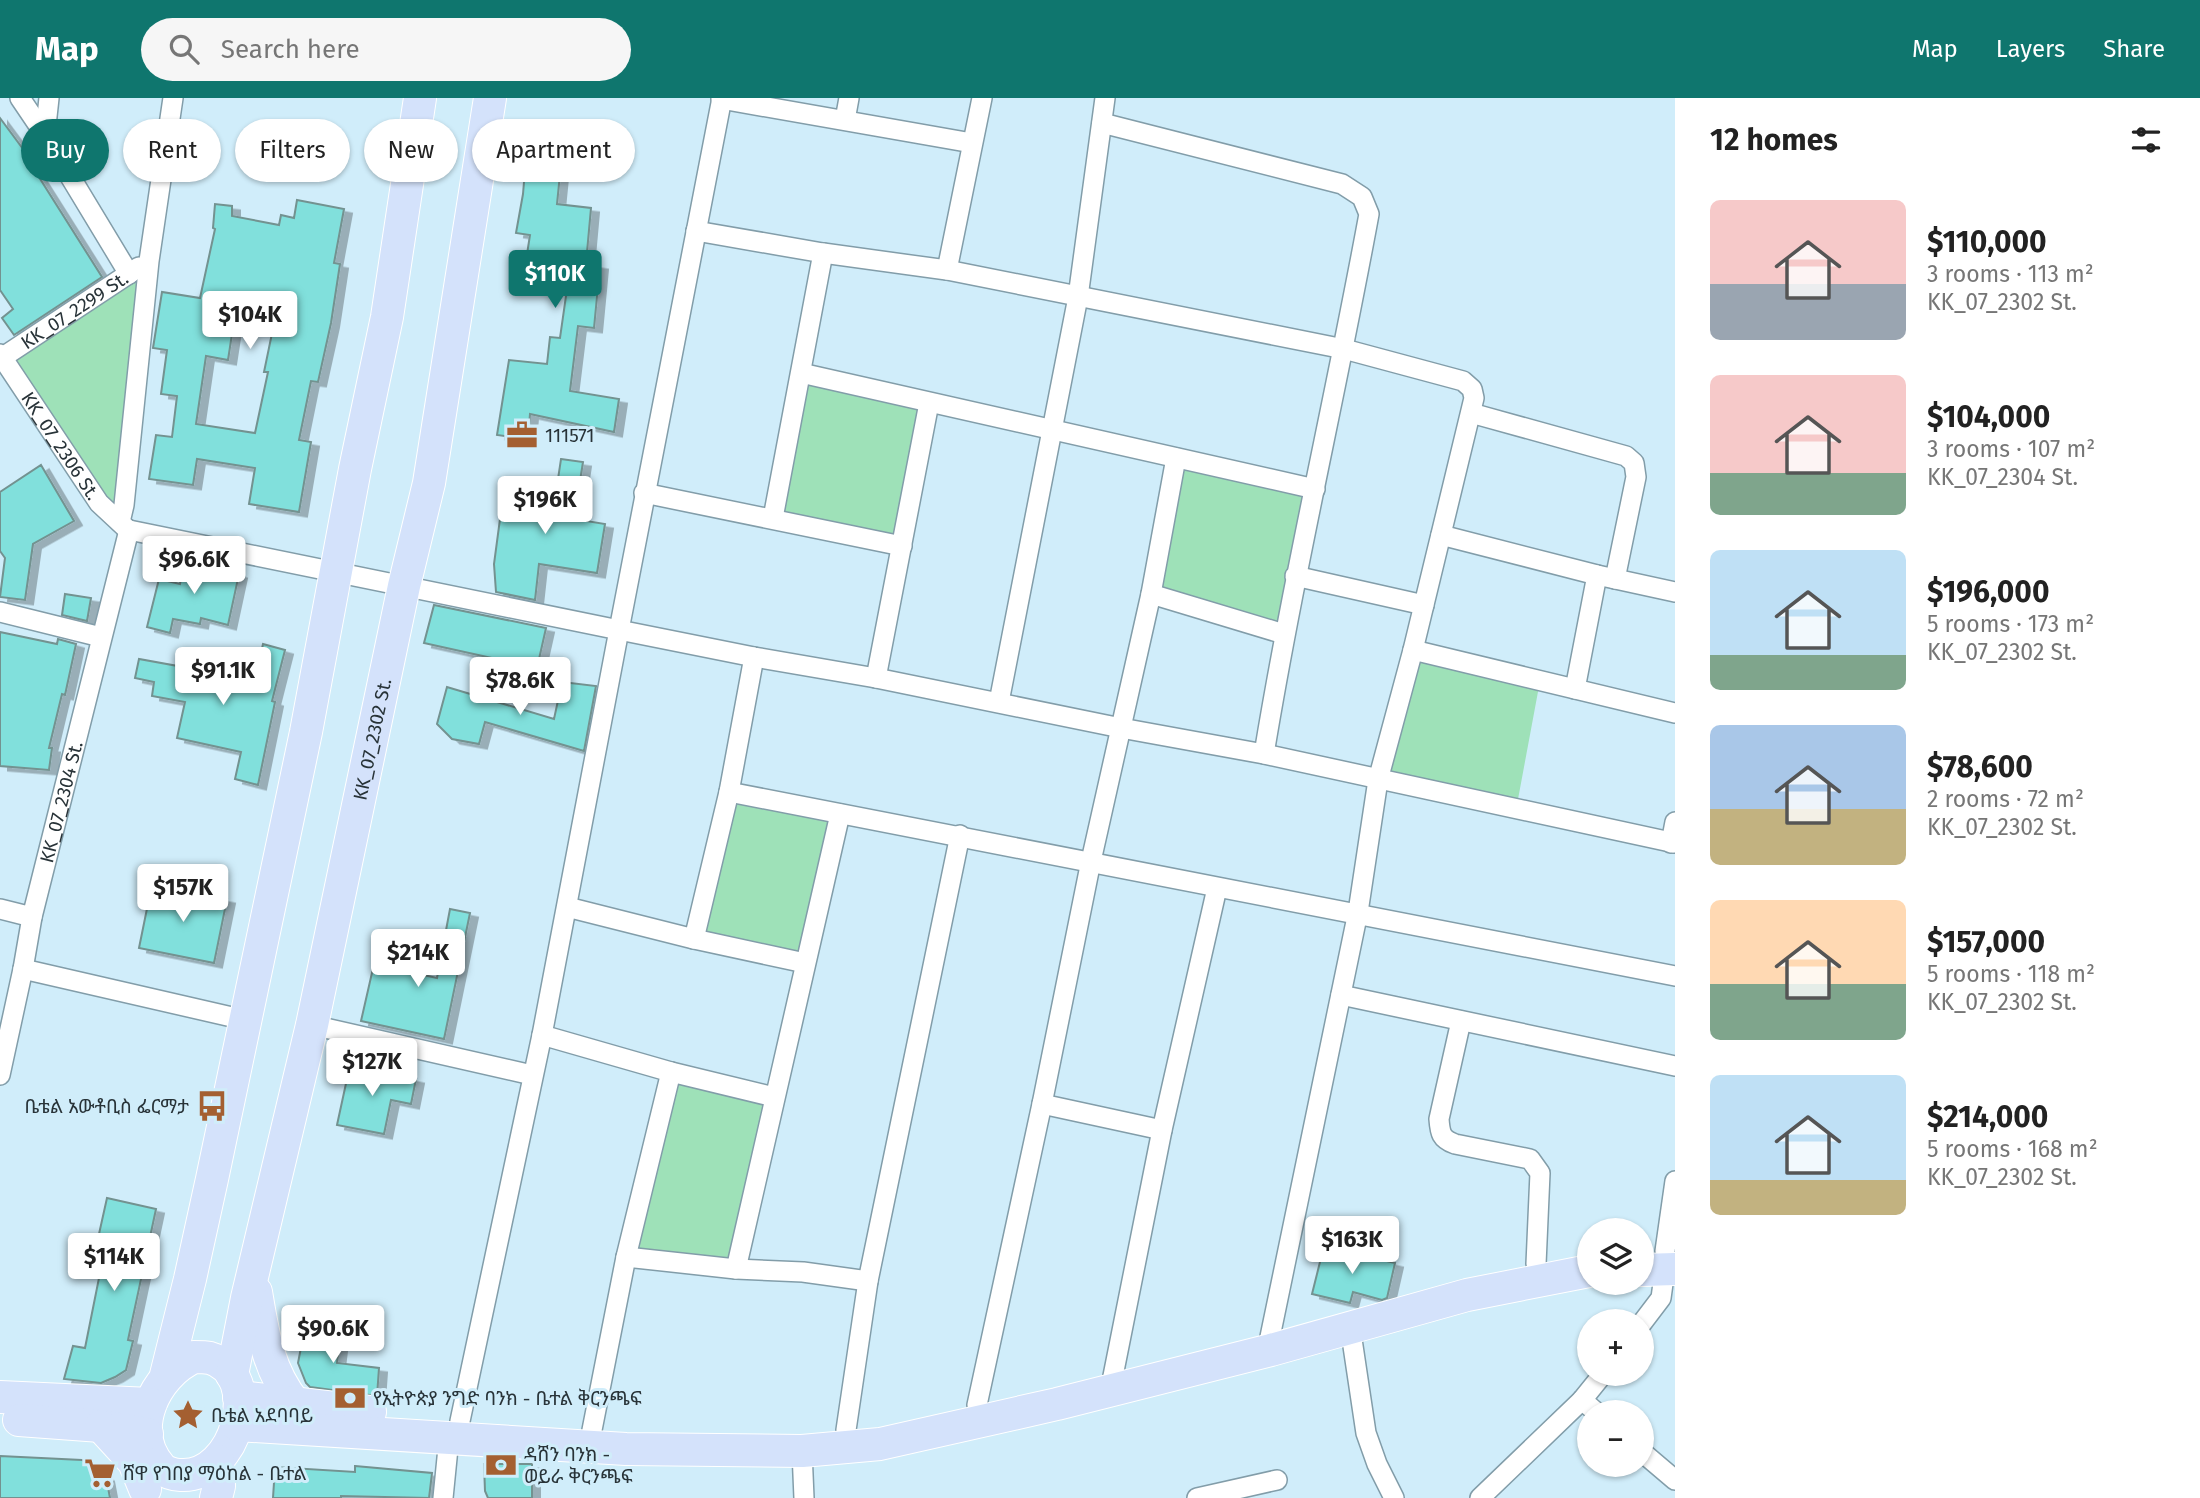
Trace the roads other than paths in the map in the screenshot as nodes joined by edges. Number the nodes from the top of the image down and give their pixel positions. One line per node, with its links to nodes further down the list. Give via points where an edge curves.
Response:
1 (20, 98): 10 (street)
2 (49, 98): 11 (street)
3 (173, 98): 18 (street, KK_07_2304 St.)
4 (420, 98): 35 (main road, via 387,317)
5 (490, 98): 38 (main road, KK_07_2302 St., via 429,483)
6 (849, 98): 12 (street)
7 (982, 98): 14 (street)
8 (1105, 98): 13 (street)
9 (721, 99): 12 (street); 16 (street)
10 (34, 119)
11 (47, 119)
12 (845, 120): 14 (street)
13 (1102, 123): 21 (street); 22 (street, via 1342,184 1362,197 1369,214)
14 (972, 143): 19 (street)
15 (73, 182): 20 (street)
16 (696, 230): 17 (street); 30 (street)
17 (823, 253): 19 (street); 24 (street)
18 (149, 261): 20 (street, KK_07_2299 St.); 32 (street, KK_07_2304 St.)
19 (947, 270): 21 (street)
20 (129, 274): 23 (street, KK_07_2299 St.)
21 (1078, 297): 22 (street); 27 (street)
22 (1345, 349): 26 (street, via 1463,381 1472,389); 29 (street)
23 (1, 357): 32 (street, KK_07_2306 St., via 100,503)
24 (801, 373): 25 (street); 31 (street)
25 (929, 403): 27 (street); 34 (street)
26 (1471, 414): 33 (street); 37 (street, via 1626,456 1634,463 1636,477)
27 (1053, 430): 28 (street); 50 (street)
28 (1176, 458): 29 (street); 40 (street)
29 (1315, 489): 36 (street)
30 (644, 493): 31 (street); 43 (street)
31 (773, 518): 34 (street)
32 (125, 526): 35 (street); 45 (street, KK_07_2304 St.)
33 (1441, 535): 37 (street); 41 (street)
34 (902, 546): 48 (street)
35 (337, 574): 38 (street); 71 (main road)
36 (1295, 576): 41 (street); 44 (street)
37 (1606, 577): 39 (street); 49 (street)
38 (404, 586): 43 (street); 73 (main road, KK_07_2302 St.)
39 (1675, 592)
40 (1152, 594): 44 (street); 52 (street)
41 (1424, 605): 46 (street)
42 (0, 612): 45 (street)
43 (619, 630): 47 (street); 62 (street)
44 (1284, 634): 53 (street)
45 (101, 637): 65 (street, KK_07_2304 St.)
46 (1413, 650): 49 (street); 54 (street)
47 (754, 657): 48 (street); 55 (street)
48 (876, 678): 50 (street)
49 (1575, 689): 51 (street)
50 (999, 702): 52 (street)
51 (1675, 713)
52 (1121, 728): 53 (street); 60 (street)
53 (1264, 754): 54 (street)
54 (1378, 780): 59 (street); 64 (street)
55 (729, 792): 56 (street); 66 (street)
56 (840, 814): 58 (street); 67 (street)
57 (1675, 822): 59 (street)
58 (960, 835): 60 (street); 91 (street)
59 (1673, 843)
60 (1091, 861): 61 (street); 81 (street)
61 (1217, 888): 64 (street); 82 (street)
62 (567, 907): 66 (street); 74 (street)
63 (0, 909): 65 (street)
64 (1358, 912): 69 (street); 70 (street)
65 (32, 917): 68 (street, KK_07_2304 St.)
66 (694, 939): 67 (street)
67 (805, 962): 80 (street)
68 (23, 969): 71 (street); 75 (street, KK_07_2304 St.)
69 (1675, 976)
70 (1341, 995): 72 (street); 95 (street)
71 (245, 1020): 93 (main road)
72 (1461, 1021): 76 (street); 86 (street, via 1439,1119 1440,1135 1446,1141 1530,1158 1536,1164 1540,1173)
73 (312, 1025): 79 (street); 89 (main road, KK_07_2302 St.)
74 (542, 1035): 77 (street); 79 (street)
75 (4, 1038): 78 (street, KK_07_2304 St.)
76 (1675, 1066)
77 (671, 1072): 80 (street); 84 (street)
78 (0, 1075)
79 (532, 1075): 106 (street)
80 (774, 1097): 87 (street)
81 (1042, 1104): 82 (street); 100 (street)
82 (1162, 1130): 97 (street)
83 (1675, 1181): 88 (street)
84 (626, 1257): 87 (street); 107 (street)
85 (1577, 1257): 86 (main road)
86 (1536, 1264): 95 (main road)
87 (736, 1269): 91 (street)
88 (1662, 1270): 92 (street)
89 (253, 1273): 99 (main road, KK_07_2302 St.); 102 (main road, via 266,1350 284,1390)
90 (1577, 1273): 94 (main road, via 1467,1295)
91 (868, 1281): 108 (street)
92 (1648, 1309)
93 (178, 1322): 96 (main road); 101 (main road, via 166,1352 148,1377)
94 (1350, 1326): 109 (main road, via 1057,1404 880,1444); 118 (street, via 1366,1433)
95 (1270, 1337): 97 (main road)
96 (166, 1375): 99 (main road, via 194,1357 211,1358); 105 (main road)
97 (1113, 1376): 100 (main road)
98 (0, 1397): 101 (main road)
99 (236, 1399): 102 (main road); 113 (main road, KK_07_2302 St., via 230,1444)
100 (977, 1405): 108 (main road)
101 (99, 1414): 104 (main road); 105 (main road); 114 (main road, via 134,1462)
102 (287, 1416): 106 (main road); 113 (main road, via 248,1443)
103 (1577, 1416): 119 (street)
104 (0, 1418)
105 (149, 1430): 113 (main road, via 163,1471 177,1475 201,1472); 114 (main road)
106 (455, 1430): 107 (main road); 109 (main road, via 626,1449); 115 (street)
107 (592, 1430): 108 (main road, via 720,1436)
108 (846, 1430)
109 (802, 1451): 116 (street)
110 (1654, 1462): 112 (street)
111 (1277, 1480): 117 (street)
112 (1675, 1480)
113 (218, 1482)
114 (144, 1494)
115 (443, 1498)
116 (804, 1498)
117 (1196, 1498)
118 (1394, 1498)
119 (1480, 1498)

